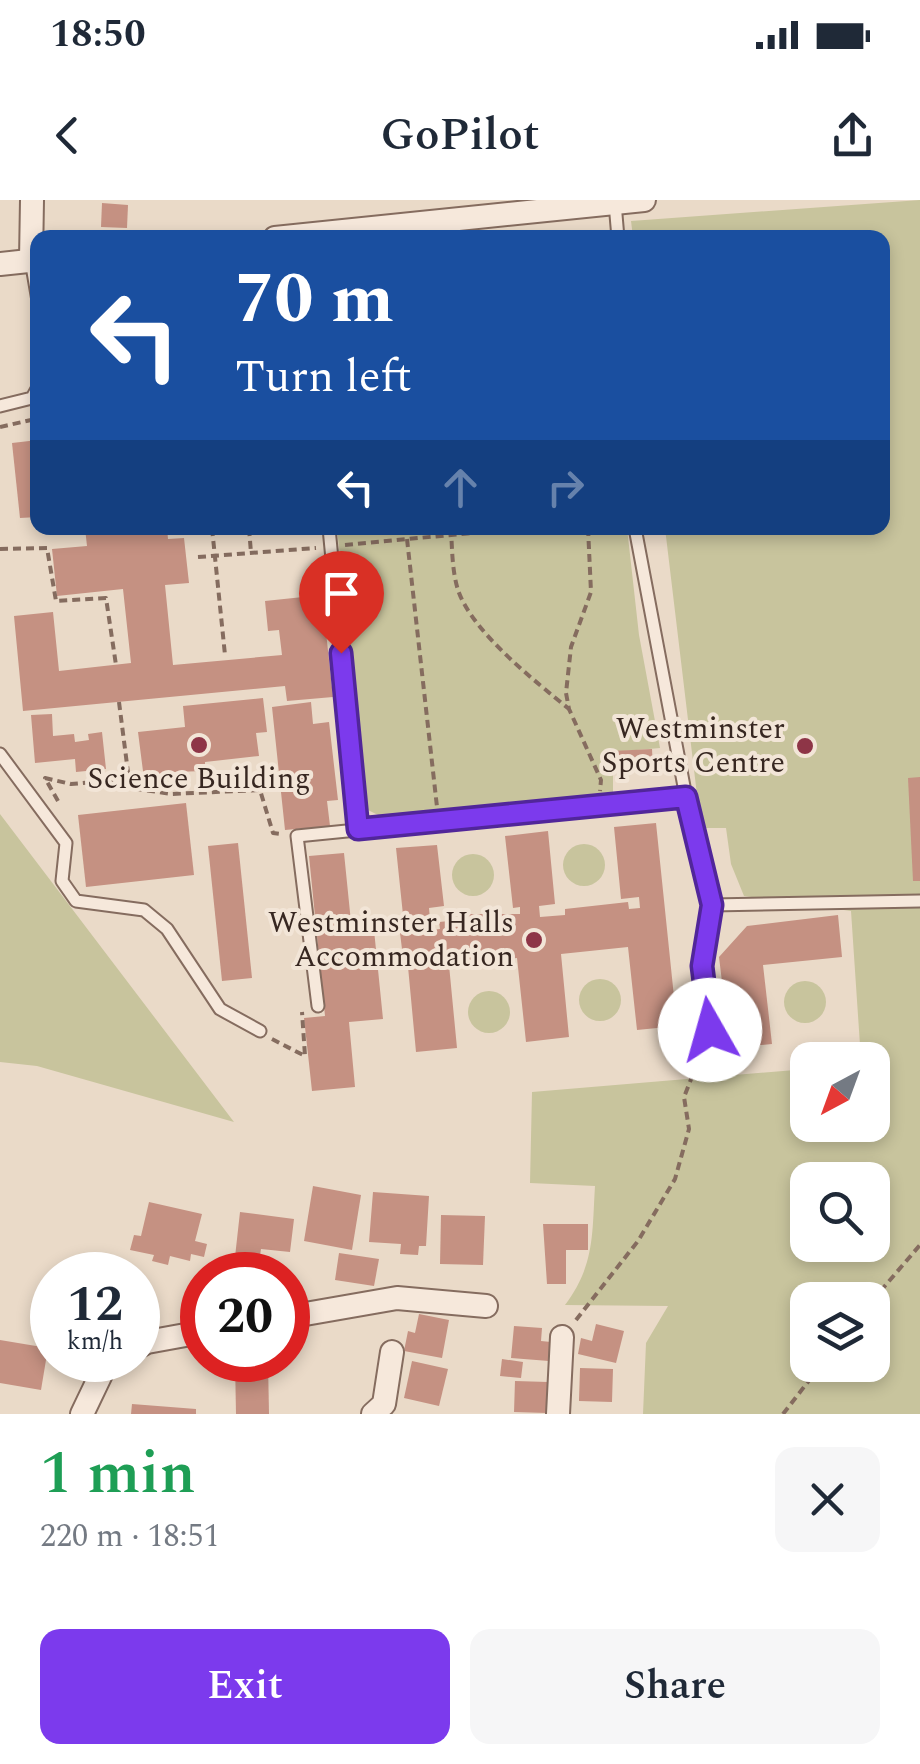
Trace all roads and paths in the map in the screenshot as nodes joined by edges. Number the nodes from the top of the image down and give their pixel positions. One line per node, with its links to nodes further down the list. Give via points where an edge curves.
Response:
1 (32, 200): 4 (street)
2 (644, 200): 3 (street)
3 (615, 203): 5 (street); 6 (lane)
4 (33, 230)
5 (353, 230)
6 (617, 230)
7 (30, 260): 8 (street)
8 (0, 264)
9 (30, 398): 10 (lane)
10 (0, 406)
11 (30, 420): 12 (path)
12 (0, 427)
13 (213, 535): 23 (path)
14 (250, 535): 22 (path)
15 (330, 535): 20 (lane)
16 (451, 535): 19 (path); 28 (path, via 458,592 469,609)
17 (588, 535): 28 (path, via 591,592 571,647)
18 (636, 535): 31 (lane)
19 (407, 539): 20 (path); 34 (path)
20 (331, 547): 22 (path); 35 (lane)
21 (0, 549): 26 (path, via 48,548 56,601 106,598)
22 (252, 553): 23 (path)
23 (216, 556): 24 (path); 25 (path)
24 (198, 557)
25 (225, 655)
26 (116, 665)
27 (118, 702): 30 (path)
28 (569, 709): 32 (path, via 600,780)
29 (0, 754): 33 (lane)
30 (127, 778): 33 (path, via 71,784 44,778 62,808); 36 (path, via 130,788 172,794 260,790 273,833)
31 (686, 797): 32 (lane); 38 (lane)
32 (600, 806): 34 (lane)
33 (44, 812): 41 (lane, via 66,843 62,881 76,901 144,910 167,929 220,1010)
34 (438, 821): 35 (lane)
35 (358, 829): 36 (lane)
36 (297, 836): 39 (lane)
37 (920, 901): 38 (lane)
38 (712, 905): 40 (lane, via 702,966)
39 (318, 1006): 41 (path, via 302,1009 305,1056)
40 (710, 1030): 46 (path, via 684,1097 688,1129 675,1179 638,1241 576,1315 574,1333)
41 (260, 1031)
42 (920, 1245): 43 (path)
43 (888, 1282)
44 (486, 1306): 45 (street, via 398,1298)
45 (310, 1313)
46 (562, 1337): 52 (street)
47 (392, 1352): 51 (street, via 384,1404)
48 (97, 1382): 50 (street)
49 (808, 1382): 53 (path)
50 (82, 1414)
51 (373, 1414)
52 (558, 1414)
53 (783, 1414)

